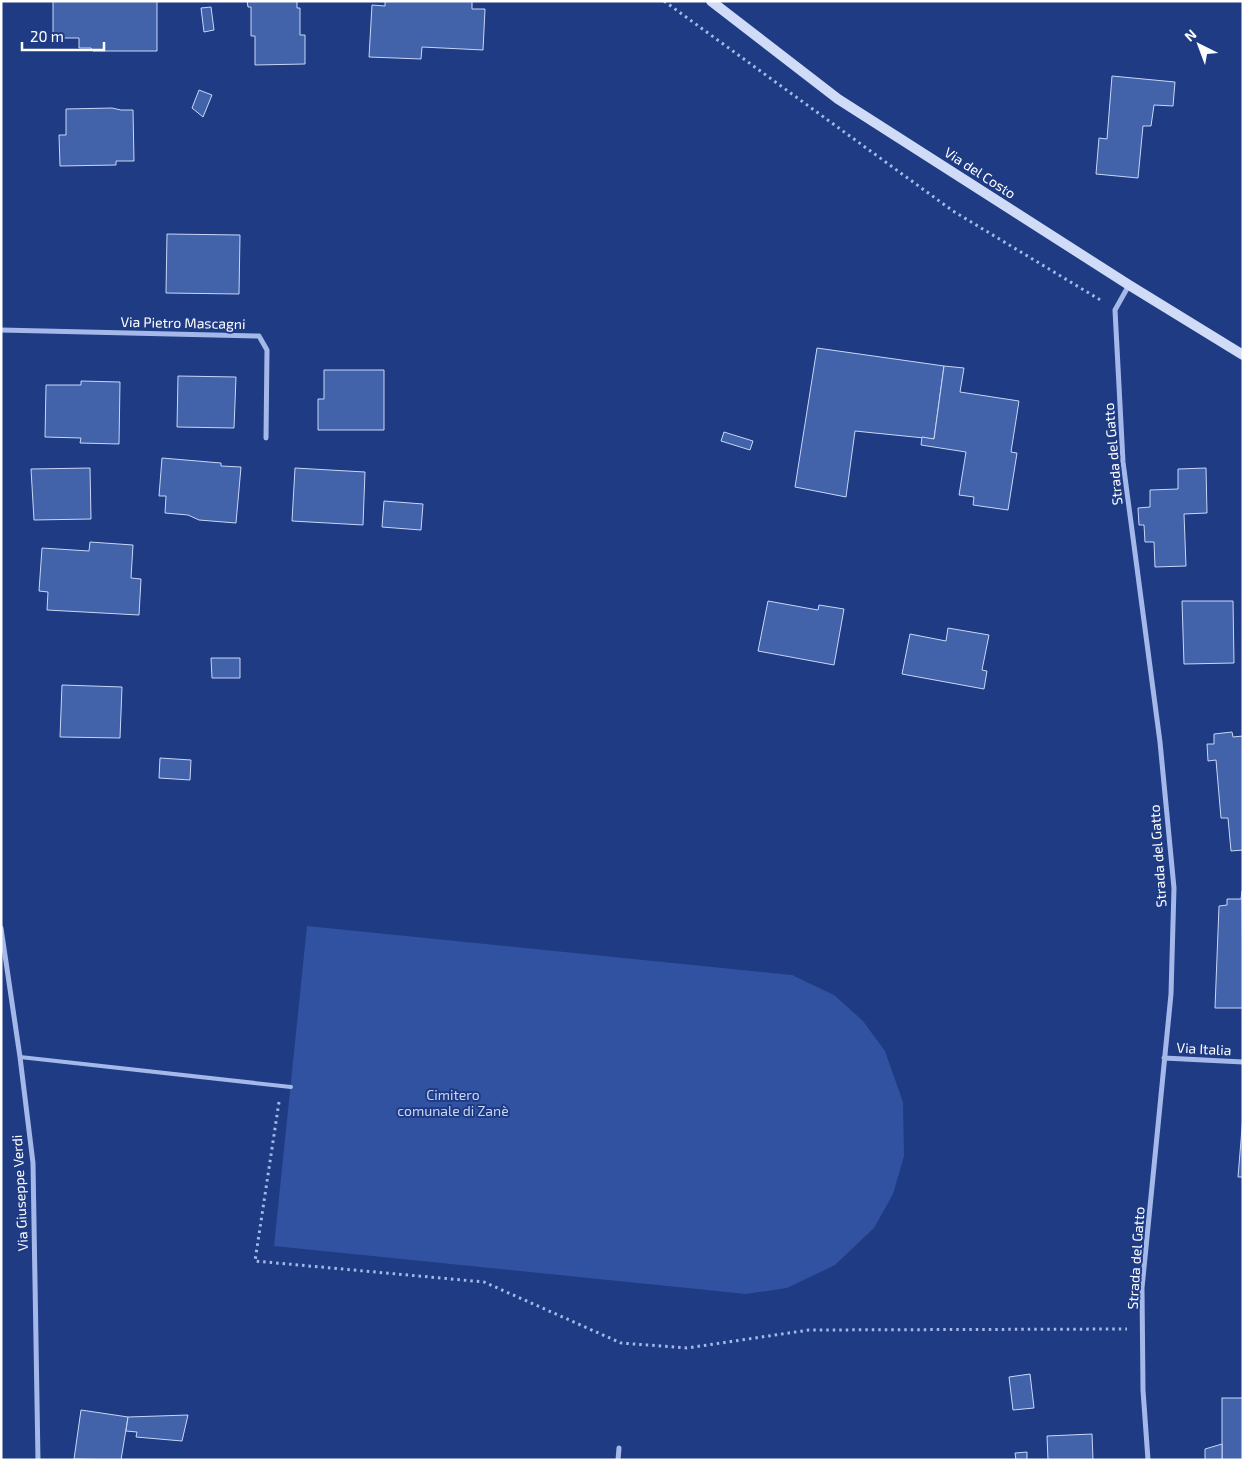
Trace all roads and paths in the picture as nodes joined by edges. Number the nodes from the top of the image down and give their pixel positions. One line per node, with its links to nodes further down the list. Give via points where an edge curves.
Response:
1 (664, 1): 4 (path, via 953,211)
2 (711, 1): 3 (main road, Via del Costo, via 838,99)
3 (1129, 285): 4 (street); 6 (main road, Via del Costo)
4 (1115, 310): 10 (street, Strada del Gatto, via 1123,462 1160,742 1174,888 1171,994)
5 (1, 330): 7 (street, Via Pietro Mascagni, via 259,336 267,350)
6 (1243, 355)
7 (266, 438)
8 (1, 928): 9 (street, Via Giuseppe Verdi)
9 (20, 1057): 12 (lane); 16 (street, Via Giuseppe Verdi, via 33,1163)
10 (1164, 1058): 11 (street, Via Italia); 14 (street, Strada del Gatto, via 1142,1288)
11 (1243, 1062)
12 (281, 1086): 13 (lane); 14 (path, via 255,1261 484,1282 621,1343 687,1348 809,1330)
13 (291, 1087)
14 (1142, 1329): 18 (street, Strada del Gatto)
15 (619, 1448): 17 (street)
16 (38, 1460)
17 (618, 1460)
18 (1148, 1460)

